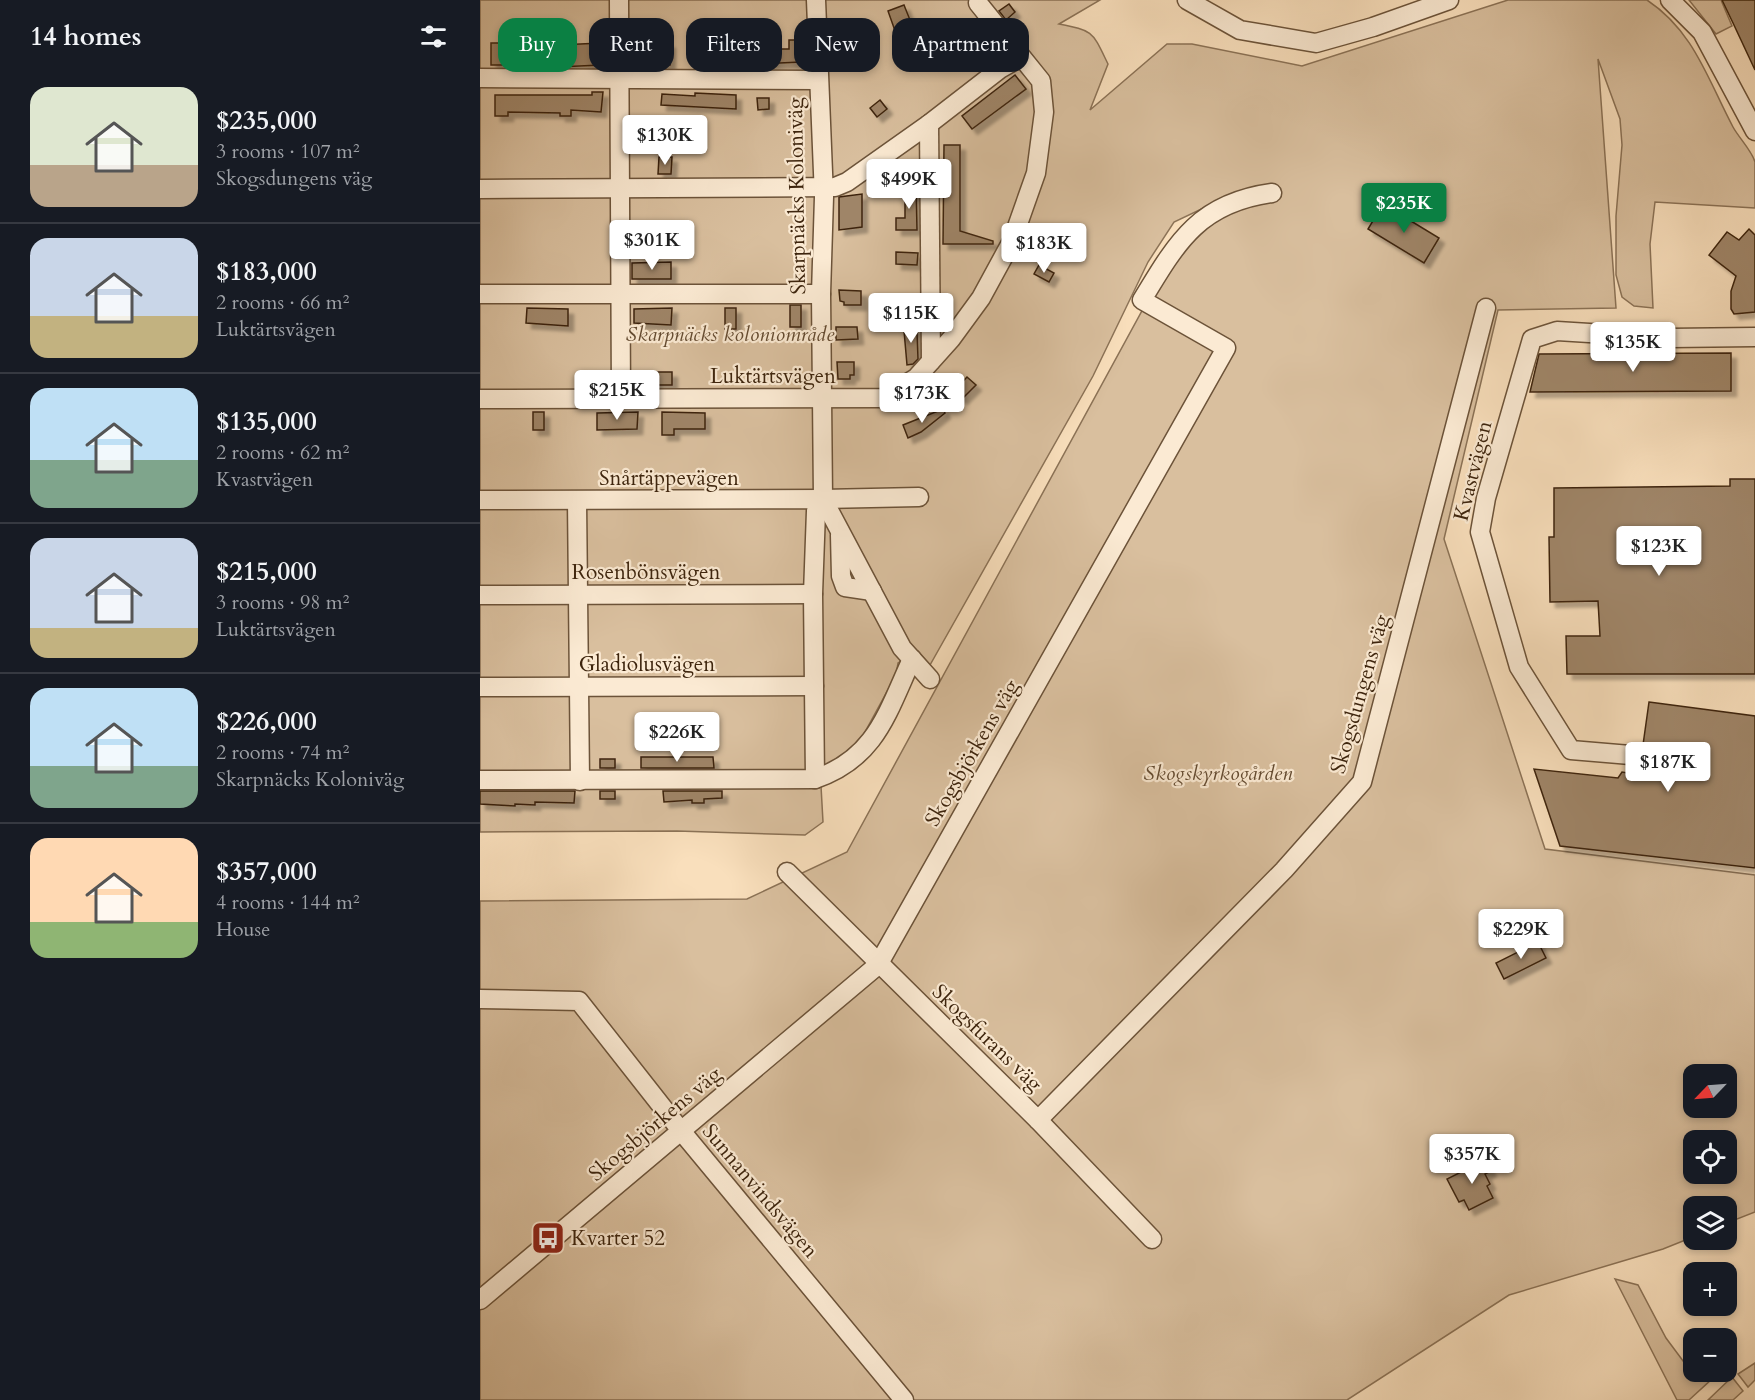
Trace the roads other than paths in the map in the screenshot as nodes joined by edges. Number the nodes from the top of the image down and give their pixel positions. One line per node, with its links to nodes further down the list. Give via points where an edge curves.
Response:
1 (619, 0): 12 (street)
2 (816, 0): 13 (street, Skarpnäcks Koloniväg)
3 (1187, 0): 7 (street, via 1240,30 1316,43)
4 (1449, 0): 7 (street)
5 (1670, 0): 15 (street, via 1702,32)
6 (978, 3): 8 (street, Luktärtsvägen)
7 (1417, 5)
8 (990, 18)
9 (1029, 67): 25 (street, Luktärtsvägen, via 1041,81 1044,112 1036,173 1012,241 981,298)
10 (996, 72): 14 (street)
11 (480, 78): 12 (street)
12 (619, 79): 13 (street); 18 (street)
13 (818, 80): 16 (street, Skarpnäcks Koloniväg)
14 (930, 124): 16 (street, via 847,183); 25 (street)
15 (1755, 131)
16 (823, 188): 18 (street); 22 (street, Skarpnäcks Koloniväg)
17 (480, 189): 18 (street)
18 (620, 189): 20 (street)
19 (1272, 193): 46 (street, Skogsbjörkens väg, via 1247,196 1219,207 1190,230 1169,255 1142,300 1226,348)
20 (620, 293): 21 (street); 22 (street); 26 (street)
21 (480, 294)
22 (821, 294): 28 (street, Skarpnäcks Koloniväg)
23 (1486, 308): 48 (street, Skogsdungens väg, via 1362,782 1284,870)
24 (1755, 338): 41 (street, Kvastvägen, via 1670,338 1557,331 1532,339 1486,498 1480,532 1520,667 1571,750)
25 (931, 361): 28 (street, Luktärtsvägen, via 916,378 883,398)
26 (621, 398): 27 (street, Luktärtsvägen); 28 (street, Luktärtsvägen)
27 (480, 399)
28 (822, 400): 30 (street, Skarpnäcks Koloniväg)
29 (919, 497): 30 (street)
30 (823, 499): 32 (street, Snårtäppevägen); 33 (street, Skarpnäcks Koloniväg, via 816,511); 36 (street, via 902,648)
31 (480, 501): 32 (street, Snårtäppevägen)
32 (577, 501): 35 (street)
33 (813, 594): 35 (street, Rosenbönsvägen); 38 (street, Skarpnäcks Koloniväg)
34 (480, 595): 35 (street, Rosenbönsvägen)
35 (578, 595): 40 (street)
36 (912, 659): 37 (street); 42 (street, via 868,747 849,764)
37 (930, 679)
38 (814, 686): 40 (street, Gladiolusvägen); 42 (street, Skarpnäcks Koloniväg)
39 (480, 687): 40 (street, Gladiolusvägen)
40 (579, 687): 44 (street)
41 (1642, 756)
42 (815, 779): 44 (street)
43 (480, 780): 44 (street)
44 (580, 781)
45 (787, 873): 46 (street, Skogsfurans väg)
46 (878, 965): 48 (street, Skogsfurans väg); 49 (street, Skogsbjörkens väg)
47 (480, 999): 49 (street, Sunnanvindsvägen, via 579,1001)
48 (1038, 1120): 50 (street, Skogsfurans väg)
49 (682, 1132): 51 (street, Skogsbjörkens väg); 52 (street, Sunnanvindsvägen)
50 (1152, 1239)
51 (480, 1300)
52 (904, 1400)

